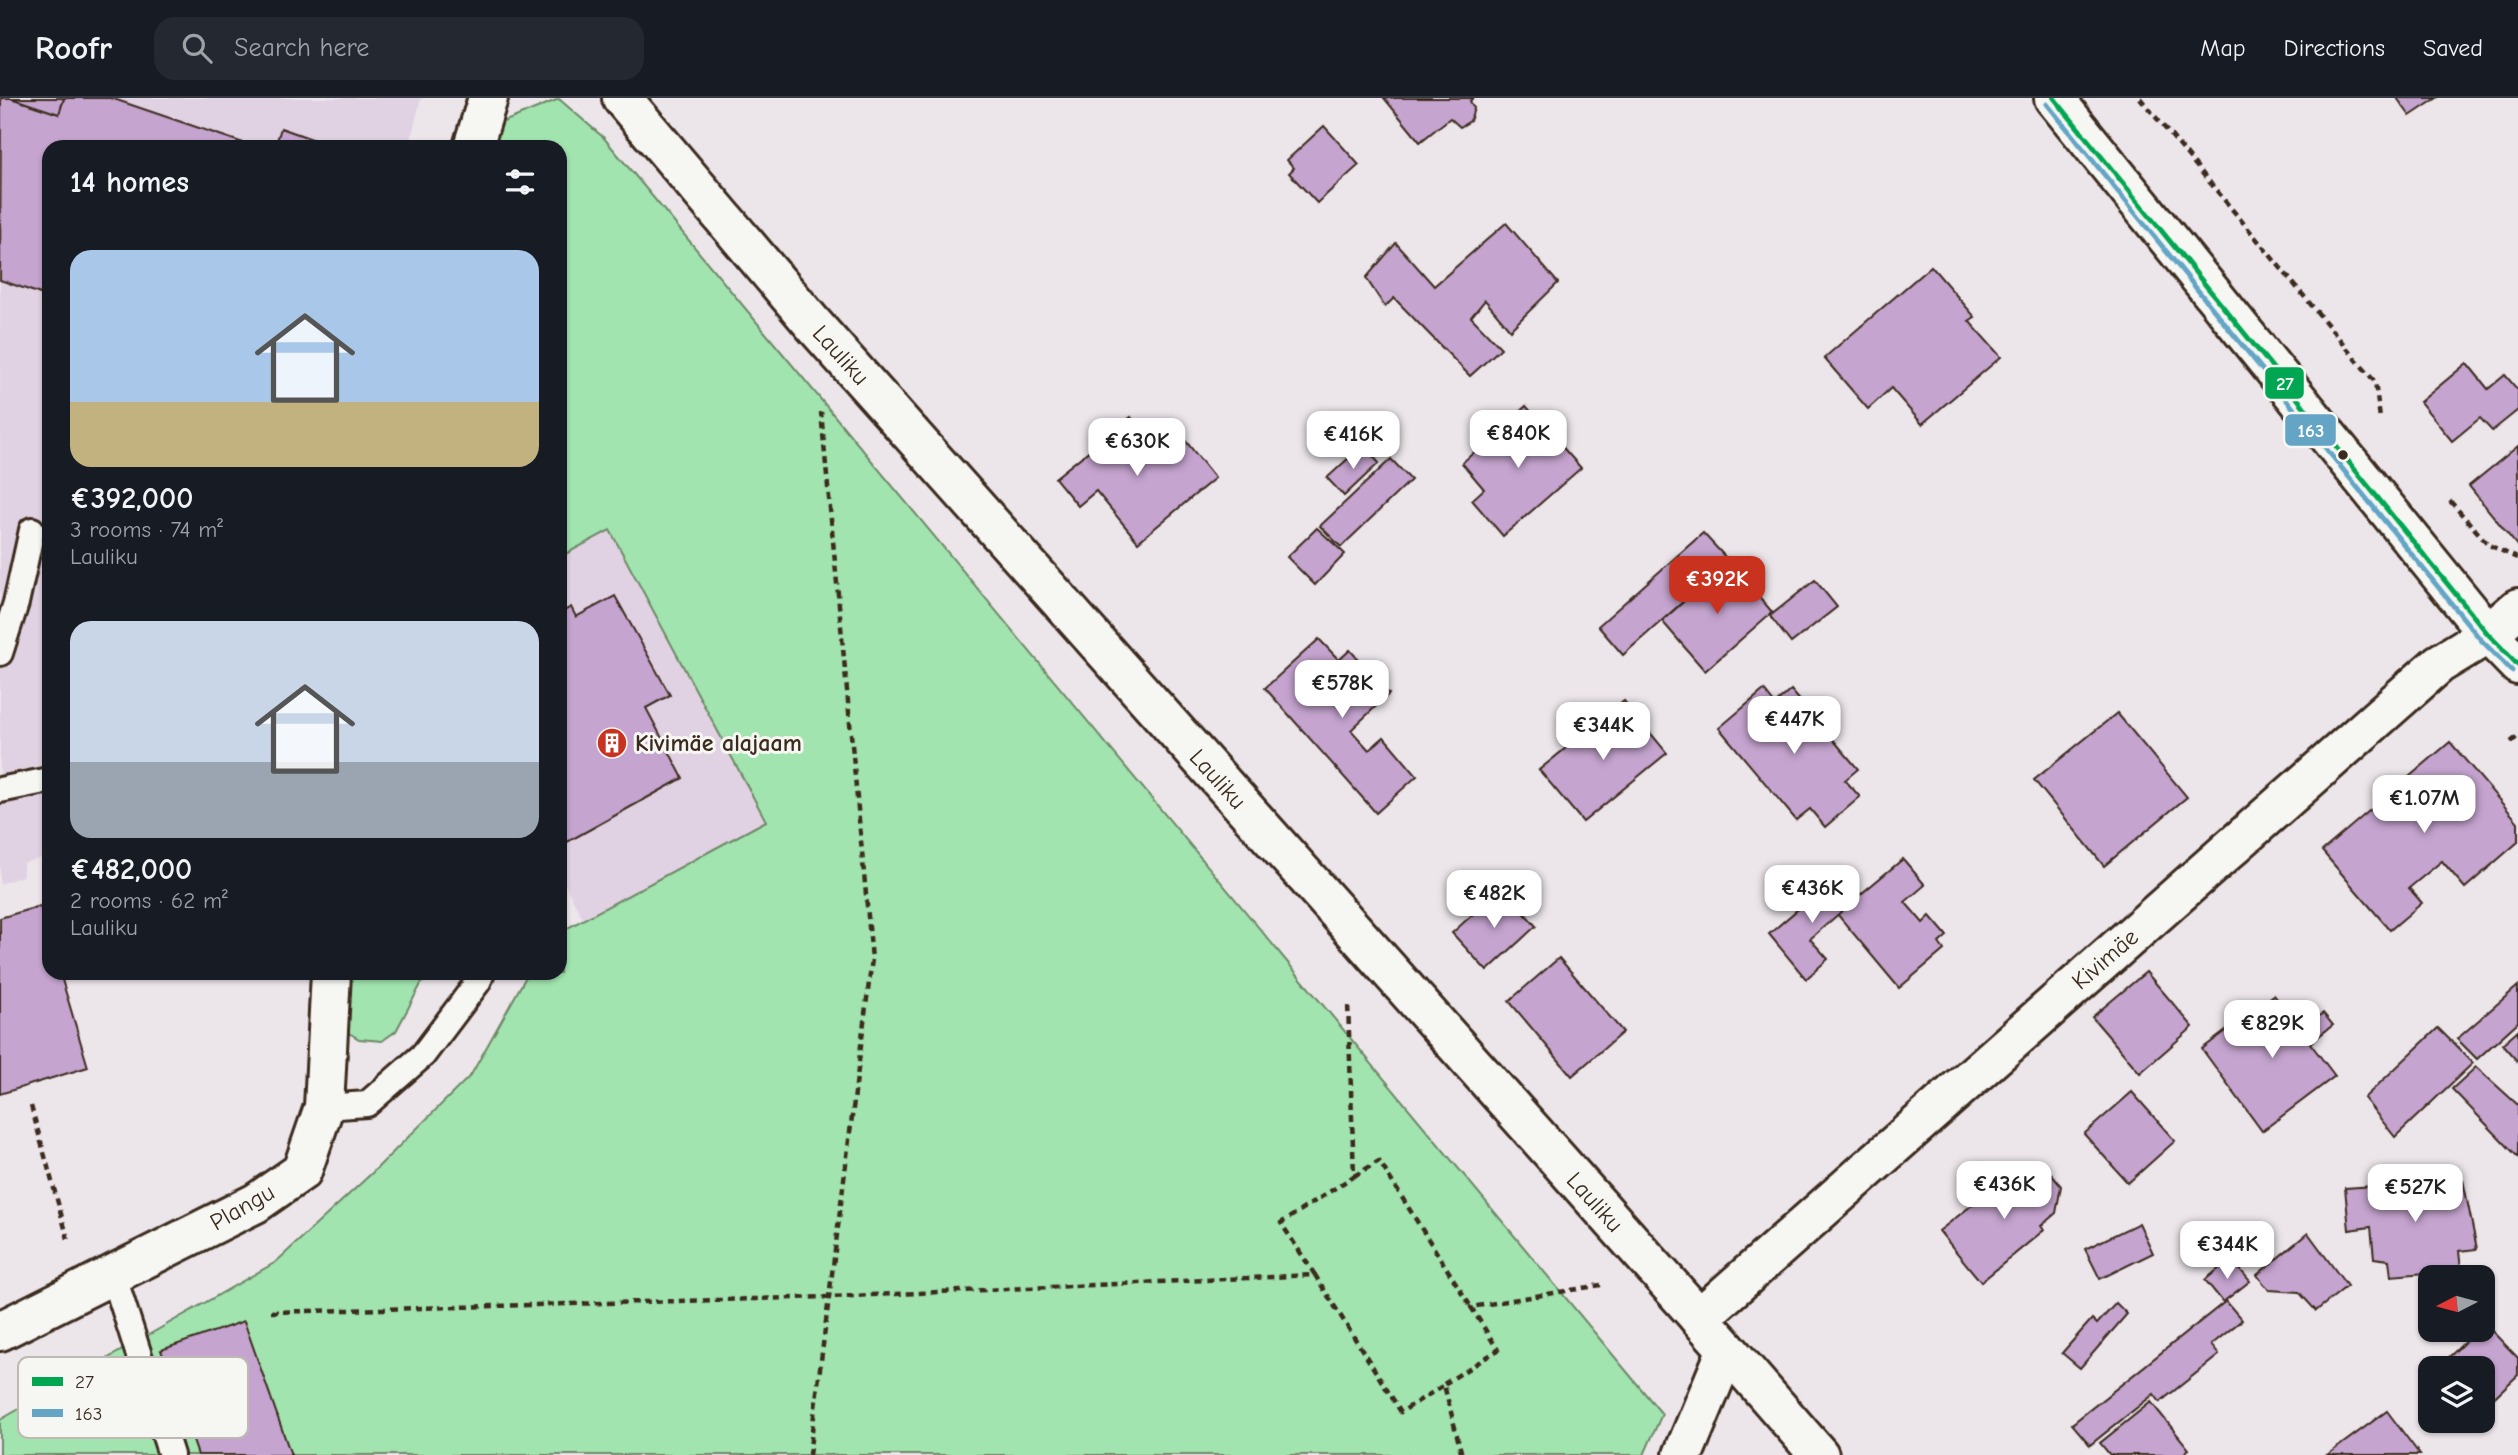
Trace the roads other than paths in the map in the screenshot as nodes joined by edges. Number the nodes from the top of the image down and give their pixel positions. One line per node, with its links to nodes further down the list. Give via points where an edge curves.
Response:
1 (488, 98): 4 (street)
2 (622, 98): 16 (street, Lauliku, via 822,334)
3 (2054, 98): 7 (street)
4 (475, 140)
5 (32, 530): 8 (lane)
6 (2518, 608): 7 (street, Kivimäe)
7 (2488, 634): 9 (street); 16 (street, Kivimäe, via 2440,664)
8 (0, 653)
9 (2518, 665)
10 (42, 781): 11 (lane)
11 (0, 790)
12 (331, 980): 14 (street, Plangu)
13 (479, 980): 14 (lane, via 423,1055 367,1104)
14 (324, 1107): 15 (street, Plangu, via 302,1171 256,1203)
15 (98, 1282): 17 (street, Plangu); 19 (lane)
16 (1699, 1318): 18 (street, Lauliku)
17 (0, 1331)
18 (1727, 1349): 22 (street); 23 (street, Lauliku)
19 (130, 1357)
20 (165, 1438): 21 (lane)
21 (172, 1455)
22 (1683, 1455)
23 (1819, 1455)

